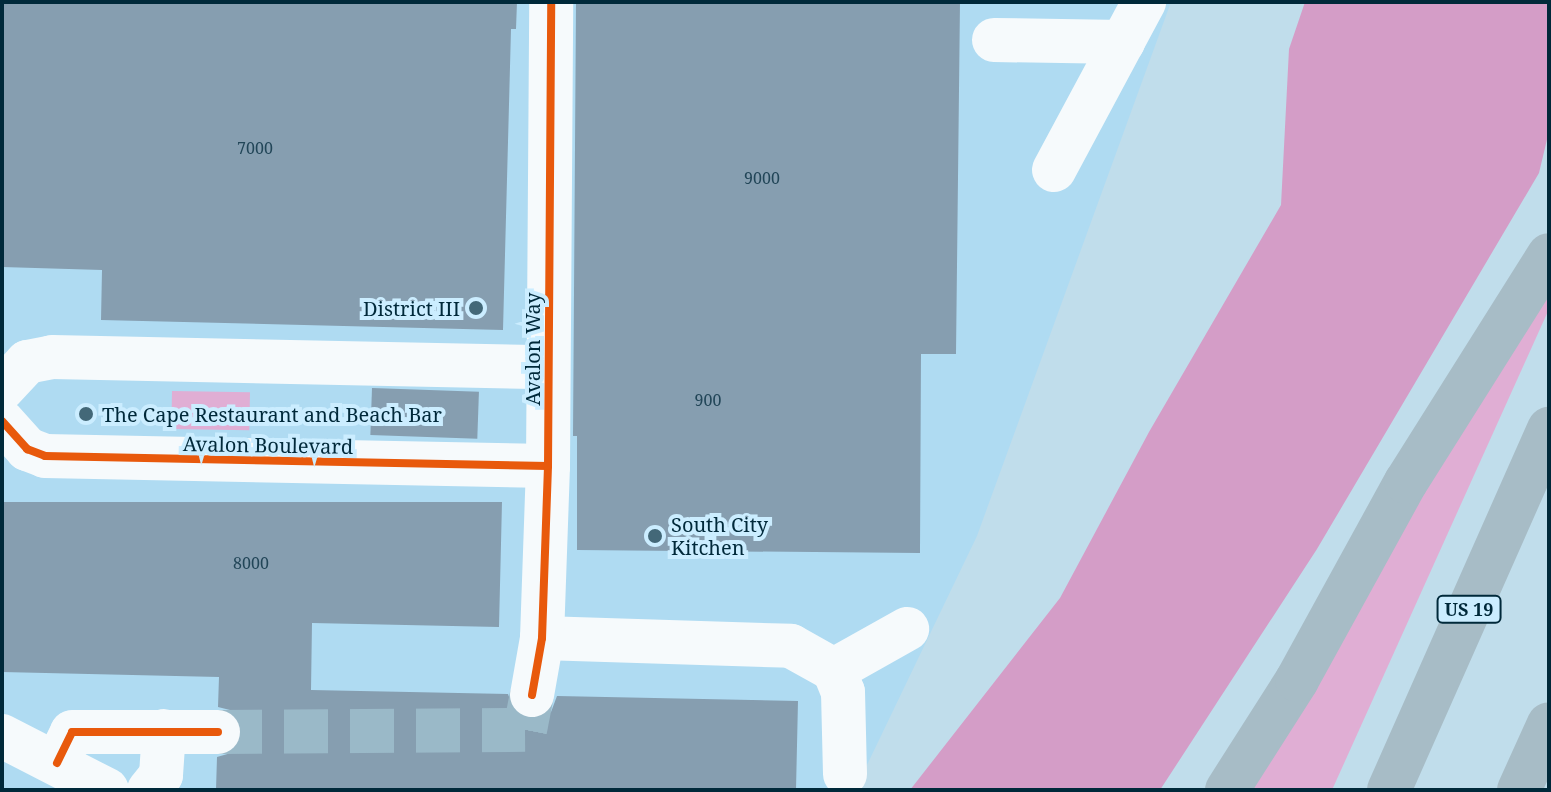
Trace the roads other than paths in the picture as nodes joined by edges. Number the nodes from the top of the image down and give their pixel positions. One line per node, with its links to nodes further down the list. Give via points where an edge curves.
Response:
1 (551, 2): 7 (street, Avalon Way)
2 (1144, 2): 4 (street)
3 (994, 40): 4 (street)
4 (1123, 42): 5 (street)
5 (1054, 170)
6 (1549, 255): 24 (highway, via 1406,482 1297,680)
7 (547, 367): 8 (street, via 52,357 27,362); 11 (street, Avalon Way)
8 (2, 389)
9 (2, 421): 11 (street, Avalon Boulevard, via 27,449 45,456)
10 (1549, 429): 25 (highway, US 19)
11 (548, 466): 13 (street, Avalon Way)
12 (907, 629): 14 (street)
13 (542, 638): 14 (street, via 791,646); 15 (street, Avalon Way)
14 (834, 670): 21 (street, via 843,692)
15 (532, 695)
16 (1549, 724): 26 (highway)
17 (164, 731): 18 (street); 20 (street, via 72,732); 23 (street, via 161,775)
18 (218, 732)
19 (2, 736): 20 (street)
20 (57, 763): 22 (street)
21 (845, 774)
22 (107, 790)
23 (149, 790)
24 (1227, 790)
25 (1389, 790)
26 (1519, 790)

